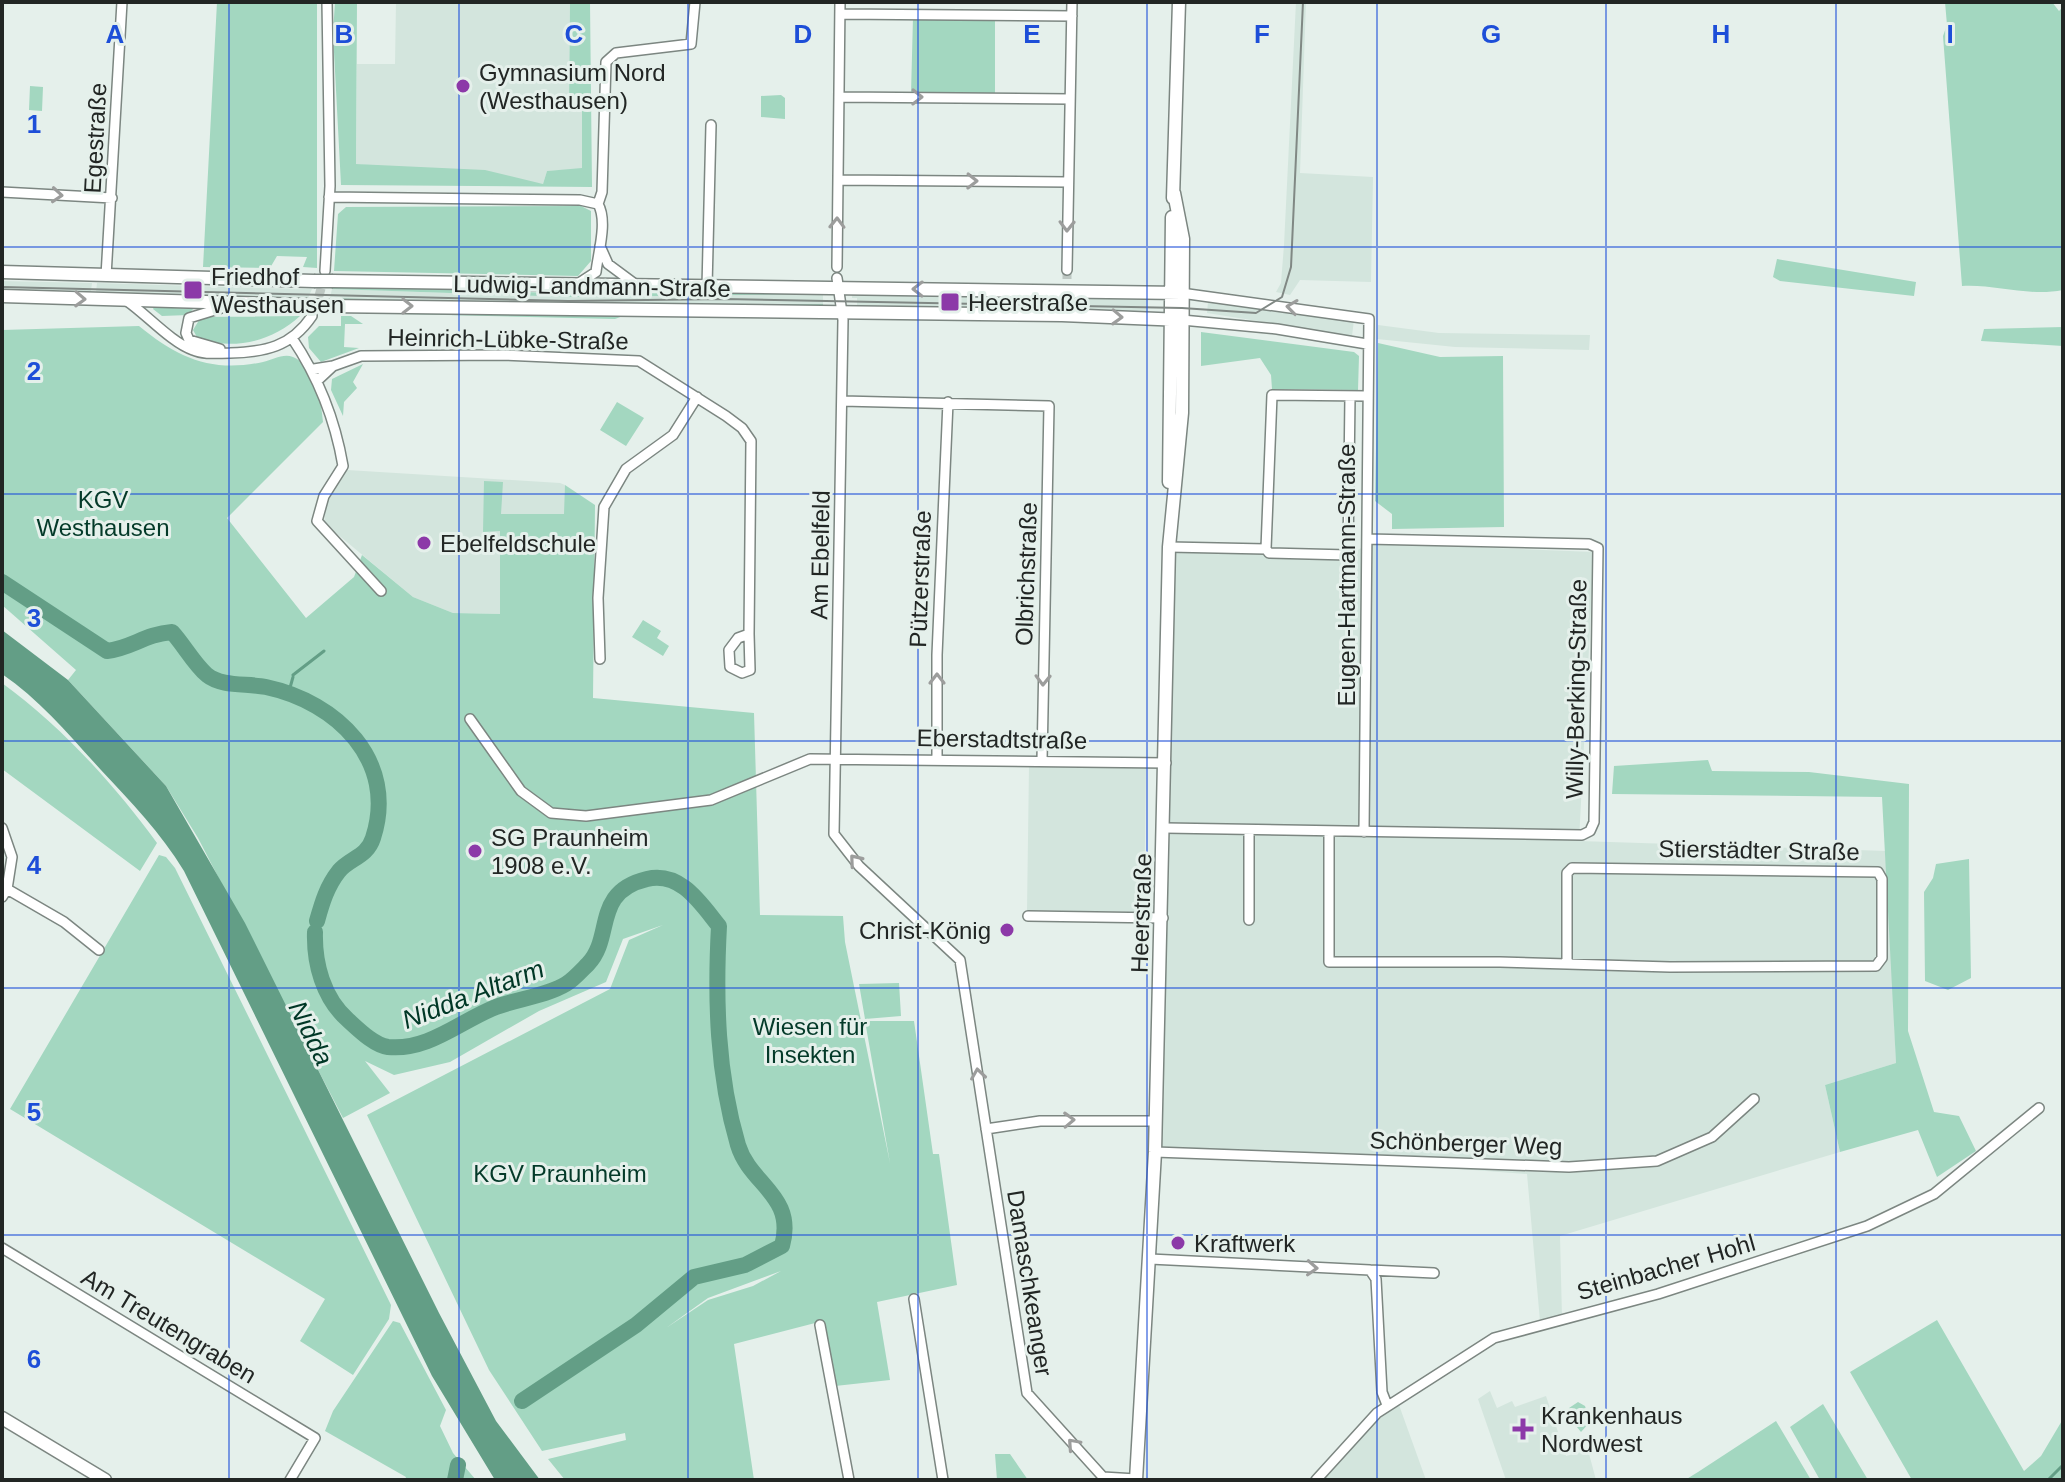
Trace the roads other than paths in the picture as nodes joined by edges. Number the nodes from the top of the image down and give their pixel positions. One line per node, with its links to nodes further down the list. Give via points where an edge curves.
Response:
1 (122, 2): 16 (street, Egestraße)
2 (327, 2): 15 (street)
3 (695, 2): 17 (street, via 691,44 616,53 606,62)
4 (840, 2): 7 (street, Am Ebelfeld)
5 (1072, 2): 8 (street)
6 (1179, 2): 27 (main road, Heerstraße)
7 (840, 14): 8 (street); 9 (street, Am Ebelfeld)
8 (1072, 16): 10 (street)
9 (839, 97): 10 (street, one-way to 10); 12 (street, Am Ebelfeld)
10 (1070, 99): 13 (street)
11 (711, 125): 25 (street, Ludwig-Landmann-Straße)
12 (838, 180): 13 (street, one-way to 13); 23 (street, Am Ebelfeld, one-way to 12)
13 (1068, 182): 19 (street, one-way to 19)
14 (2, 192): 16 (street, one-way to 16)
15 (329, 197): 17 (street); 22 (street)
16 (112, 198): 21 (street, Egestraße)
17 (598, 204): 18 (street)
18 (599, 245): 24 (street, via 596,272); 26 (street, via 608,264)
19 (1067, 270)
20 (2, 272): 21 (main road, Ludwig-Landmann-Straße)
21 (106, 276): 22 (main road, Ludwig-Landmann-Straße, bridge, via 314,281)
22 (329, 276): 24 (main road, Ludwig-Landmann-Straße)
23 (837, 278): 25 (main road, Ludwig-Landmann-Straße); 27 (main road, Ludwig-Landmann-Straße, one-way to 23); 32 (street, Am Ebelfeld)
24 (568, 286): 26 (main road, Ludwig-Landmann-Straße)
25 (707, 287): 26 (main road, Ludwig-Landmann-Straße)
26 (641, 288)
27 (1177, 293): 33 (main road, Heerstraße); 35 (street, Eugen-Hartmann-Straße, one-way to 27, via 1369,319)
28 (2, 296): 29 (main road, Ludwig-Landmann-Straße, one-way to 29)
29 (127, 301): 30 (main road, Ludwig-Landmann-Straße); 36 (street, via 192,350)
30 (237, 304): 31 (main road, Ludwig-Landmann-Straße); 36 (street, via 189,318 186,326 189,340 196,344)
31 (308, 311): 32 (main road, Ludwig-Landmann-Straße, one-way to 32, bridge, via 329,306); 34 (street)
32 (843, 312): 33 (main road, Ludwig-Landmann-Straße, one-way to 33); 43 (street, Am Ebelfeld)
33 (1177, 320): 35 (street); 46 (main road, Heerstraße)
34 (292, 338): 36 (street, via 266,350); 38 (street)
35 (1367, 344): 41 (street, Eugen-Hartmann-Straße)
36 (235, 352)
37 (333, 366): 38 (street, Heinrich-Lübke-Straße); 39 (street, Heinrich-Lübke-Straße); 42 (street, Heinrich-Lübke-Straße, via 361,356 639,361)
38 (314, 369): 39 (street)
39 (318, 380): 48 (street, via 343,466 324,496 317,521)
40 (1350, 396): 41 (street); 47 (street, via 1272,395); 47 (street, via 1348,555)
41 (1367, 396): 45 (street, Eugen-Hartmann-Straße)
42 (697, 397): 49 (street, Heinrich-Lübke-Straße, via 742,428 754,454); 50 (street, via 673,435 626,469 604,507)
43 (842, 401): 44 (street); 52 (street, Am Ebelfeld)
44 (948, 402): 53 (street, Pützerstraße, one-way to 44); 54 (street, Olbrichstraße, one-way to 54, via 1049,406)
45 (1367, 539): 60 (street, Eugen-Hartmann-Straße); 60 (street, Willy-Berking-Straße, via 1598,548 1590,831)
46 (1169, 547): 47 (street); 55 (main road, Heerstraße)
47 (1266, 549)
48 (381, 591)
49 (749, 634)
50 (600, 659)
51 (476, 724): 52 (street, Eberstadtstraße, via 521,791 551,813 647,811 711,800 810,759)
52 (838, 757): 53 (street, Eberstadtstraße); 61 (street, Am Ebelfeld)
53 (937, 757): 54 (street, Eberstadtstraße)
54 (1042, 760): 55 (street, Eberstadtstraße)
55 (1166, 763): 57 (main road, Heerstraße)
56 (2, 828): 62 (street, via 12,857)
57 (1165, 828): 58 (street); 64 (main road, Heerstraße)
58 (1249, 830): 59 (street); 65 (street)
59 (1329, 832): 60 (street); 67 (street, Stierstädter Straße, via 1329,962 1481,959)
60 (1364, 832)
61 (834, 834): 71 (street, Damaschkeanger, one-way to 61, via 960,960 859,866)
62 (5, 893): 66 (street, via 64,922)
63 (1028, 916): 64 (street)
64 (1163, 918): 70 (main road, Heerstraße)
65 (1249, 920)
66 (99, 950)
67 (1567, 964): 67 (street, Stierstädter Straße, via 1876,966 1882,958 1882,879 1878,872 1572,868 1567,873)
68 (1754, 1099): 72 (street, Schönberger Weg, via 1712,1137 1657,1161 1569,1167)
69 (2039, 1108): 79 (street, Steinbacher Hohl, via 1921,1202 1867,1226 1672,1290 1494,1338)
70 (1156, 1121): 71 (street, one-way to 70, via 1040,1121); 72 (main road, Heerstraße)
71 (986, 1129): 85 (street, Damaschkeanger, one-way to 71, via 1103,1477 1027,1393)
72 (1155, 1152): 74 (main road, Heerstraße)
73 (2, 1248): 82 (street, Am Treutengraben, via 315,1438)
74 (1150, 1259): 75 (street, one-way to 75); 85 (main road, Heerstraße)
75 (1370, 1270): 76 (street); 79 (street, via 1376,1279)
76 (1434, 1273)
77 (914, 1299): 84 (street)
78 (820, 1325): 83 (street)
79 (1387, 1405): 86 (street, Steinbacher Hohl)
80 (2, 1418): 81 (main road)
81 (105, 1480)
82 (290, 1480)
83 (849, 1480)
84 (943, 1480)
85 (1136, 1480)
86 (1316, 1480)

